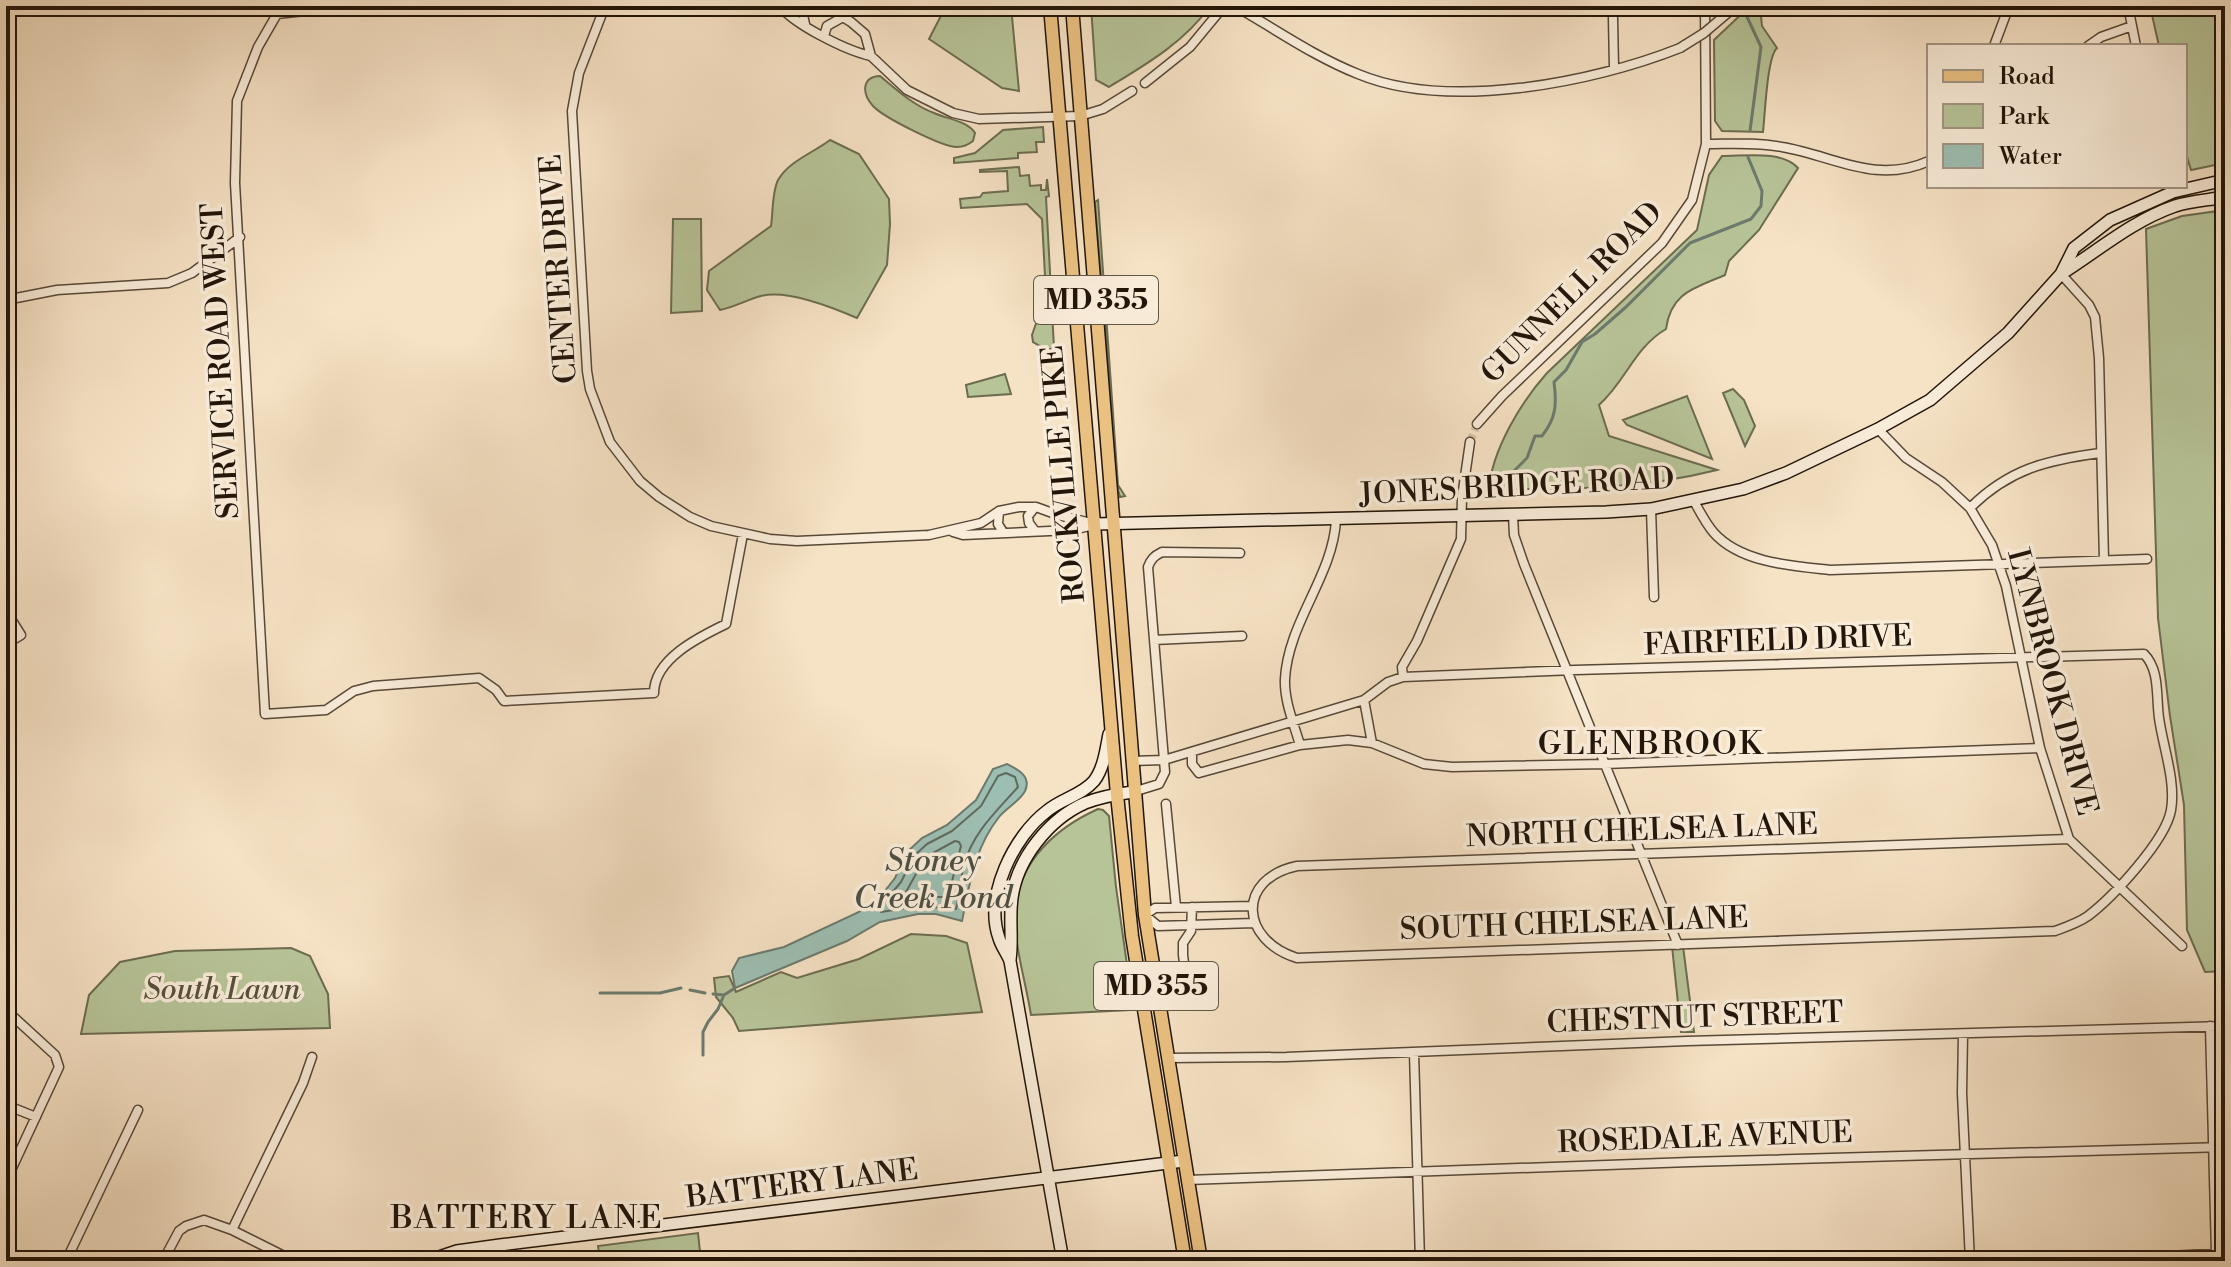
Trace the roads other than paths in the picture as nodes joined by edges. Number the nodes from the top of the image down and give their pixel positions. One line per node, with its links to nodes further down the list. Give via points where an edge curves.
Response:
1 (350, 6): 35 (street, SERVICE ROAD WEST, via 277,14 258,47 237,101)
2 (605, 6): 55 (street, CENTER DRIVE, via 579,73 572,111 590,389 610,442 640,481 690,517)
3 (780, 6): 16 (street)
4 (801, 6): 16 (street)
5 (825, 6): 15 (street)
6 (1050, 6): 27 (main road, ROCKVILLE PIKE / MD 355)
7 (1072, 6): 26 (main road, ROCKVILLE PIKE / MD 355)
8 (1224, 6): 24 (street, via 1190,47)
9 (1235, 6): 23 (street, via 1333,63 1404,87 1511,90)
10 (1705, 6): 28 (street, GUNNELL ROAD)
11 (1736, 6): 23 (street, bridge, via 1680,48)
12 (2009, 6): 19 (street)
13 (2128, 6): 17 (street)
14 (1613, 12): 23 (street)
15 (843, 17): 18 (street, via 827,26); 22 (street, via 865,34)
16 (806, 26): 18 (street)
17 (2132, 26): 20 (street); 21 (street)
18 (824, 36): 22 (street, via 849,51)
19 (1995, 44)
20 (2091, 44)
21 (2136, 44)
22 (871, 56): 27 (street, via 907,90 953,113 979,119)
23 (1614, 68)
24 (1145, 83)
25 (1132, 91): 26 (street)
26 (1080, 116): 27 (street); 50 (main road, ROCKVILLE PIKE / MD 355)
27 (1058, 118): 51 (main road, ROCKVILLE PIKE / MD 355)
28 (1706, 144): 29 (street, via 1782,147 1881,172); 38 (street, GUNNELL ROAD, via 1692,200 1668,236)
29 (1927, 162)
30 (2225, 180): 31 (street, JONES BRIDGE ROAD)
31 (2187, 187)
32 (2173, 189): 34 (street); 36 (street, JONES BRIDGE ROAD, via 2110,220 2074,248)
33 (2225, 197): 34 (street, JONES BRIDGE ROAD)
34 (2177, 205): 36 (street, JONES BRIDGE ROAD, via 2123,230)
35 (240, 237): 37 (street, via 192,273 168,283 57,290); 55 (street, SERVICE ROAD WEST, via 265,714 326,710 354,691 373,686 479,678 504,701 654,693 662,667 703,634 726,624)
36 (2061, 274): 39 (street, JONES BRIDGE ROAD, via 1971,366 1930,400); 41 (street, via 2095,317)
37 (6, 300)
38 (1477, 424)
39 (1878, 429): 42 (street, JONES BRIDGE ROAD, via 1786,473); 44 (street, LYNBROOK DRIVE)
40 (1470, 442): 47 (street)
41 (2100, 453): 44 (street, via 2021,470); 58 (street)
42 (1694, 501): 45 (street, JONES BRIDGE ROAD); 59 (street, via 1715,535 1728,545 1788,566 1830,570)
43 (1036, 507): 46 (street, CENTER DRIVE); 51 (street, CENTER DRIVE); 53 (street, via 1028,516)
44 (1970, 508): 59 (street, LYNBROOK DRIVE)
45 (1651, 509): 48 (street, JONES BRIDGE ROAD); 60 (street)
46 (999, 511): 52 (street, CENTER DRIVE); 54 (street)
47 (1463, 515): 48 (street, JONES BRIDGE ROAD); 49 (street, JONES BRIDGE ROAD); 68 (street, via 1461,539 1402,667)
48 (1513, 515): 67 (street, via 1514,535)
49 (1336, 520): 50 (street, JONES BRIDGE ROAD); 70 (street, via 1331,552 1287,663 1285,689)
50 (1114, 523): 51 (street, JONES BRIDGE ROAD); 77 (main road, ROCKVILLE PIKE / MD 355)
51 (1095, 524): 53 (street, CENTER DRIVE); 71 (main road, ROCKVILLE PIKE / MD 355)
52 (952, 531): 54 (street, CENTER DRIVE); 55 (street, CENTER DRIVE, via 797,541)
53 (1035, 531): 54 (street, CENTER DRIVE)
54 (1003, 532)
55 (743, 534)
56 (1240, 553): 63 (street, via 1162,552 1153,557 1148,567)
57 (2147, 559): 58 (street)
58 (2104, 560): 59 (street)
59 (1999, 564): 65 (street, LYNBROOK DRIVE)
60 (1654, 597)
61 (6, 611): 64 (street, via 21,635)
62 (1242, 636): 63 (street)
63 (1154, 640): 76 (street)
64 (6, 644)
65 (2023, 658): 66 (street, FAIRFIELD DRIVE, via 2135,653); 67 (street, FAIRFIELD DRIVE); 74 (street, LYNBROOK DRIVE)
66 (2152, 662): 84 (street, SOUTH CHELSEA LANE, via 2171,810 2156,844)
67 (1566, 670): 68 (street, FAIRFIELD DRIVE); 78 (street)
68 (1403, 677): 69 (street)
69 (1364, 700): 70 (street); 72 (street)
70 (1293, 721): 73 (street); 75 (street)
71 (1111, 722): 80 (main road, ROCKVILLE PIKE / MD 355); 94 (street, via 1104,761 1094,780 1034,821 1005,867 997,927)
72 (1372, 743): 73 (street); 78 (street, via 1442,766)
73 (1300, 745): 75 (street, via 1206,772 1194,769)
74 (2040, 748): 78 (street); 82 (street, LYNBROOK DRIVE)
75 (1192, 752): 76 (street)
76 (1164, 760): 77 (street); 79 (street, via 1163,779)
77 (1131, 761): 79 (main road, ROCKVILLE PIKE / MD 355)
78 (1605, 764): 83 (street)
79 (1133, 792): 80 (street); 88 (main road, MD 355)
80 (1117, 795): 89 (main road, MD 355); 94 (street, via 1069,812 1030,851 1012,895)
81 (1166, 804): 86 (street)
82 (2069, 839): 83 (street, NORTH CHELSEA LANE); 84 (street, LYNBROOK DRIVE)
83 (1641, 854): 85 (street, NORTH CHELSEA LANE, via 1297,866 1269,878); 92 (street)
84 (2118, 886): 92 (street, SOUTH CHELSEA LANE, via 2089,915 2055,931); 93 (street, LYNBROOK DRIVE)
85 (1252, 906): 87 (street); 90 (street)
86 (1176, 907): 87 (street); 88 (street, via 1155,908)
87 (1192, 907): 91 (street)
88 (1145, 915): 89 (main road); 91 (street, via 1158,926); 102 (main road, MD 355)
89 (1130, 916): 103 (main road, MD 355)
90 (1254, 923): 91 (street); 92 (street, SOUTH CHELSEA LANE, via 1267,944 1297,958)
91 (1192, 925): 95 (street, via 1183,943)
92 (1678, 945)
93 (2182, 946)
94 (1010, 961): 113 (street)
95 (1189, 1001)
96 (6, 1010): 106 (street, via 55,1055 59,1067)
97 (2210, 1026): 98 (street, CHESTNUT STREET); 99 (street, CHESTNUT STREET); 107 (street)
98 (2225, 1026)
99 (1963, 1034): 100 (street, CHESTNUT STREET); 109 (street)
100 (1414, 1052): 102 (street, CHESTNUT STREET); 112 (street)
101 (312, 1057): 116 (street)
102 (1167, 1058): 103 (main road); 110 (main road, MD 355)
103 (1151, 1059): 111 (main road, MD 355)
104 (6, 1105): 106 (street)
105 (138, 1110): 120 (street)
106 (36, 1117): 115 (street)
107 (2214, 1147): 108 (street, ROSEDALE AVENUE); 109 (street, ROSEDALE AVENUE); 118 (street)
108 (2225, 1147)
109 (1964, 1154): 112 (street, ROSEDALE AVENUE); 129 (street)
110 (1184, 1161): 111 (street, BATTERY LANE); 114 (main road, MD 355)
111 (1168, 1163): 113 (street, BATTERY LANE); 126 (main road, MD 355)
112 (1418, 1171): 114 (street, ROSEDALE AVENUE); 128 (street)
113 (1049, 1178): 124 (street, BATTERY LANE, via 476,1248); 125 (street)
114 (1187, 1180): 127 (main road, MD 355)
115 (6, 1181)
116 (232, 1230): 117 (street); 121 (street, via 204,1220 186,1226)
117 (270, 1249): 122 (street); 123 (street)
118 (2221, 1254): 119 (street)
119 (2198, 1258): 130 (street)
120 (66, 1261)
121 (163, 1261)
122 (264, 1261)
123 (294, 1261)
124 (427, 1261)
125 (1063, 1261)
126 (1185, 1261)
127 (1201, 1261)
128 (1420, 1261)
129 (1970, 1261)
130 (2077, 1261)

